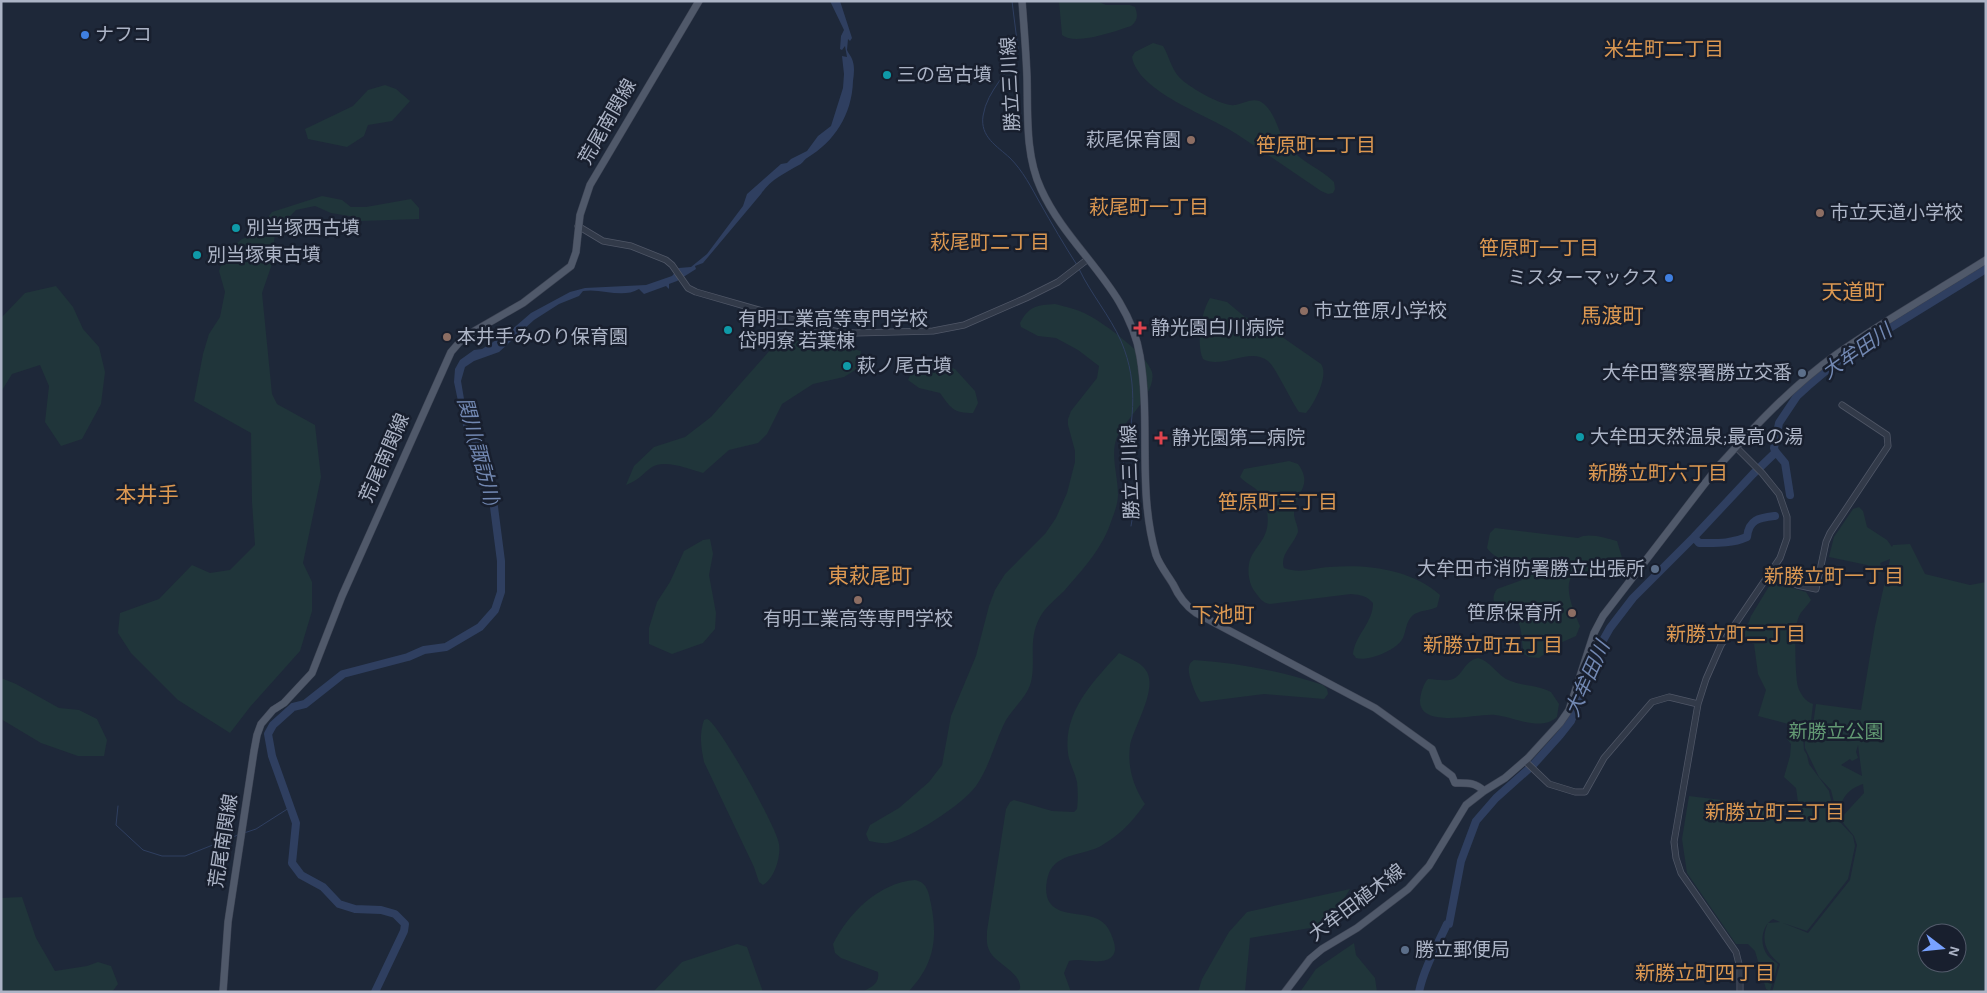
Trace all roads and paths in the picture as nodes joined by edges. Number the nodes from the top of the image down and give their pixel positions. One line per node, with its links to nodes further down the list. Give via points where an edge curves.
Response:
1 (699, 1): 3 (main road, 荒尾南関線, via 596,173)
2 (1022, 1): 4 (main road, 勝立三川線, via 1034,168 1048,204)
3 (578, 226): 4 (street, via 603,241 639,249 666,260 685,284 696,292 825,330 855,333 933,331 964,325 1058,282); 12 (main road, 荒尾南関線, via 576,252 571,266 524,303 464,336 451,352 342,596 312,673 262,724 257,735 243,818 228,922)
4 (1088, 259): 11 (main road, 勝立三川線, via 1121,301 1136,335 1146,406 1150,529 1157,557 1174,588 1196,613 1375,708 1432,749 1440,766 1456,784 1473,783)
5 (1986, 260): 7 (main road, 大牟田植木線, via 1837,354)
6 (1842, 405): 8 (street, via 1887,435 1888,446 1830,533 1816,588 1797,585)
7 (1736, 447): 8 (street, via 1779,494 1787,517 1785,544); 10 (main road, 大牟田植木線, via 1603,616 1590,642 1569,710)
8 (1772, 571): 9 (street, via 1721,645)
9 (1698, 704): 10 (street, via 1669,697 1652,702 1604,758 1585,792 1549,784); 14 (street, via 1675,850 1681,873 1736,952)
10 (1529, 764): 11 (main road, 大牟田植木線)
11 (1484, 791): 13 (main road, 大牟田植木線, via 1466,805 1429,866 1408,889 1310,959)
12 (223, 992)
13 (1285, 992)
14 (1740, 992)

